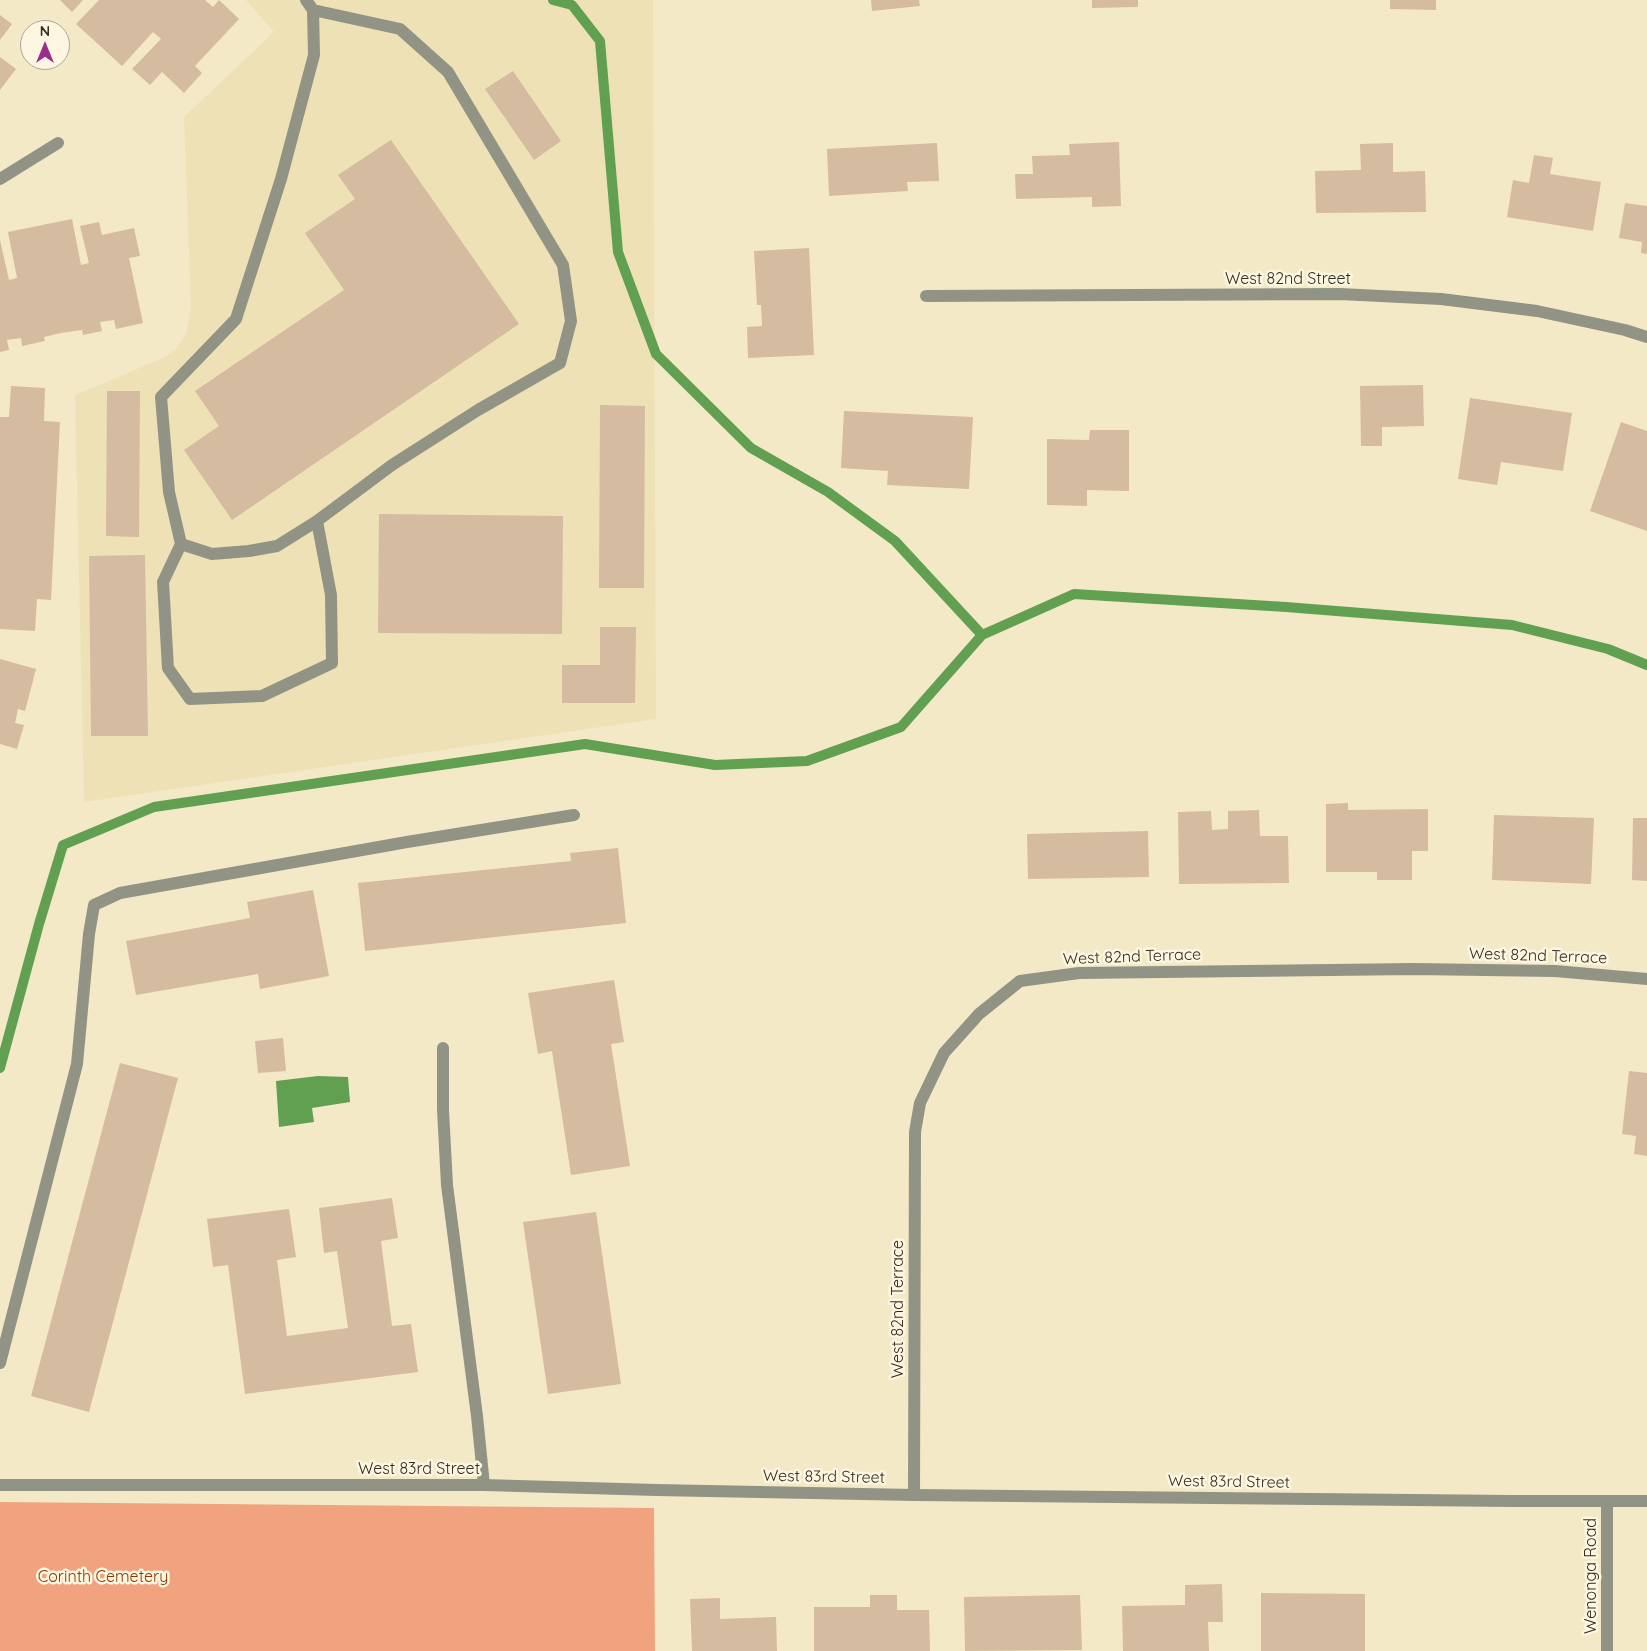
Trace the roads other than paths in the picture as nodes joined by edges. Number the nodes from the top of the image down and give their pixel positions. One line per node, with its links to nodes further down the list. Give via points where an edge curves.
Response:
1 (310, 5): 6 (street, via 400,29 448,72 563,265 571,321 560,363 392,465); 7 (street, via 314,55 281,179 236,319 161,397 169,492)
2 (58, 143): 3 (street)
3 (0, 179)
4 (926, 296): 5 (street, West 82nd Street, via 1340,294 1441,298 1537,311)
5 (1647, 337)
6 (317, 521): 7 (street, via 277,546 249,551 212,554); 7 (street, via 332,595 332,663 262,696 190,699 168,668 163,582)
7 (181, 544)
8 (574, 815): 11 (street, via 120,894 94,905 77,1064)
9 (1647, 979): 14 (street, West 82nd Terrace, via 1555,971 1414,968 1079,973 1020,981 979,1014 944,1052 920,1103 915,1132)
10 (443, 1048): 13 (street, via 446,1185)
11 (0, 1363)
12 (0, 1485): 13 (street, West 83rd Street)
13 (484, 1485): 14 (street, West 83rd Street)
14 (914, 1495): 15 (street, West 83rd Street)
15 (1607, 1501): 16 (street, West 83rd Street); 17 (street, Wenonga Road)
16 (1647, 1501)
17 (1607, 1651)

